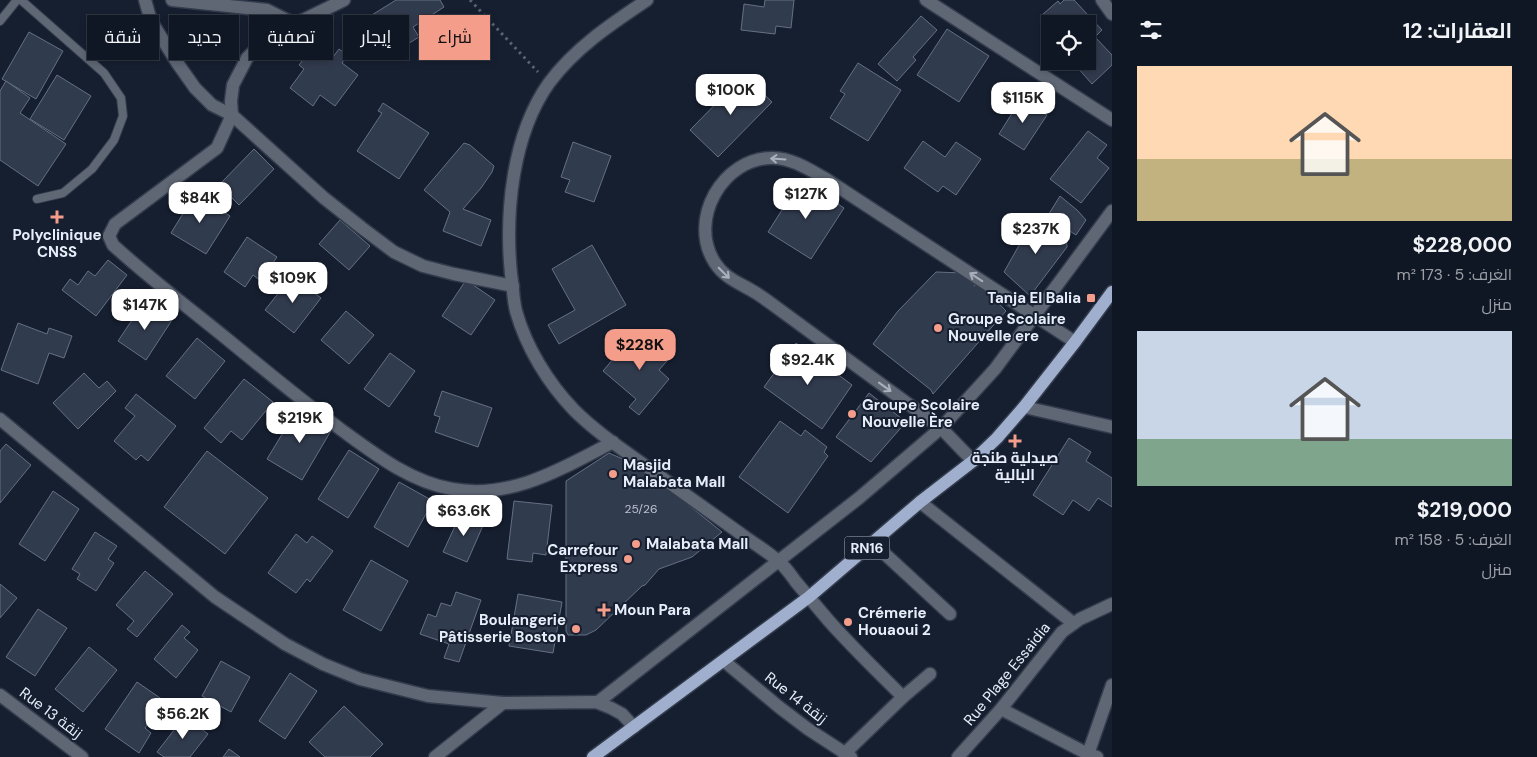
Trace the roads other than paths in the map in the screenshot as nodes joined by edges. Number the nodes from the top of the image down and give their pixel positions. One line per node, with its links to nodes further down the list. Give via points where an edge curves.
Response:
1 (17, 0): 12 (lane)
2 (21, 0): 16 (lane, via 104,73 122,98 123,116 114,140 92,169 62,193)
3 (145, 0): 14 (street, via 151,22 195,88 212,105)
4 (172, 0): 10 (street, via 267,10)
5 (344, 0): 11 (street)
6 (647, 0): 18 (street, via 586,44 567,62 538,102 528,124 510,195 509,253)
7 (926, 0): 15 (street)
8 (1102, 0): 9 (street)
9 (1112, 14)
10 (277, 15)
11 (313, 15)
12 (0, 21)
13 (249, 56): 14 (street, via 233,85)
14 (232, 115): 18 (street, via 324,198 394,252 423,266); 26 (street, via 217,148 114,225 109,238 113,245 309,406 371,452 430,483 468,491 517,486 550,476)
15 (1112, 120)
16 (37, 198)
17 (1112, 211): 20 (street)
18 (513, 286): 26 (street, via 522,329 542,367 573,408)
19 (1112, 292): 21 (main road, RN16)
20 (1036, 316): 21 (street); 25 (street, via 995,370); 25 (street, one-way to 25, via 826,179 786,159 761,158 749,163 730,175 718,189 707,211 705,234 710,254 722,272 776,307)
21 (1075, 342): 22 (main road, RN16)
22 (1024, 407): 24 (street); 27 (main road, RN16)
23 (0, 420): 41 (street, via 215,597 285,644 360,679 428,696)
24 (1112, 427)
25 (941, 428): 27 (street); 30 (street)
26 (613, 442): 30 (street)
27 (973, 461): 28 (main road, RN16)
28 (920, 502): 29 (main road, RN16); 34 (street)
29 (873, 544): 31 (main road, RN16); 33 (street)
30 (780, 562): 31 (street); 40 (street)
31 (809, 597): 35 (main road, RN16); 39 (street)
32 (1112, 604): 34 (street, Rue Plage Essaidia)
33 (950, 614)
34 (1073, 624): 42 (street, Rue Plage Essaidia, via 1048,648)
35 (724, 661): 43 (main road, RN16); 44 (street, Rue 14 زنقة, via 779,707)
36 (930, 674): 39 (street)
37 (1112, 685): 45 (street)
38 (0, 695): 46 (street, Rue 13 زنقة)
39 (903, 697): 44 (street)
40 (598, 702): 41 (street); 43 (street, via 622,714)
41 (503, 703): 47 (street)
42 (1001, 709): 45 (street); 49 (street, Rue Plage Essaidia)
43 (634, 727): 48 (main road, RN16)
44 (848, 755)
45 (1091, 756)
46 (82, 757)
47 (435, 757)
48 (593, 757)
49 (958, 757)

